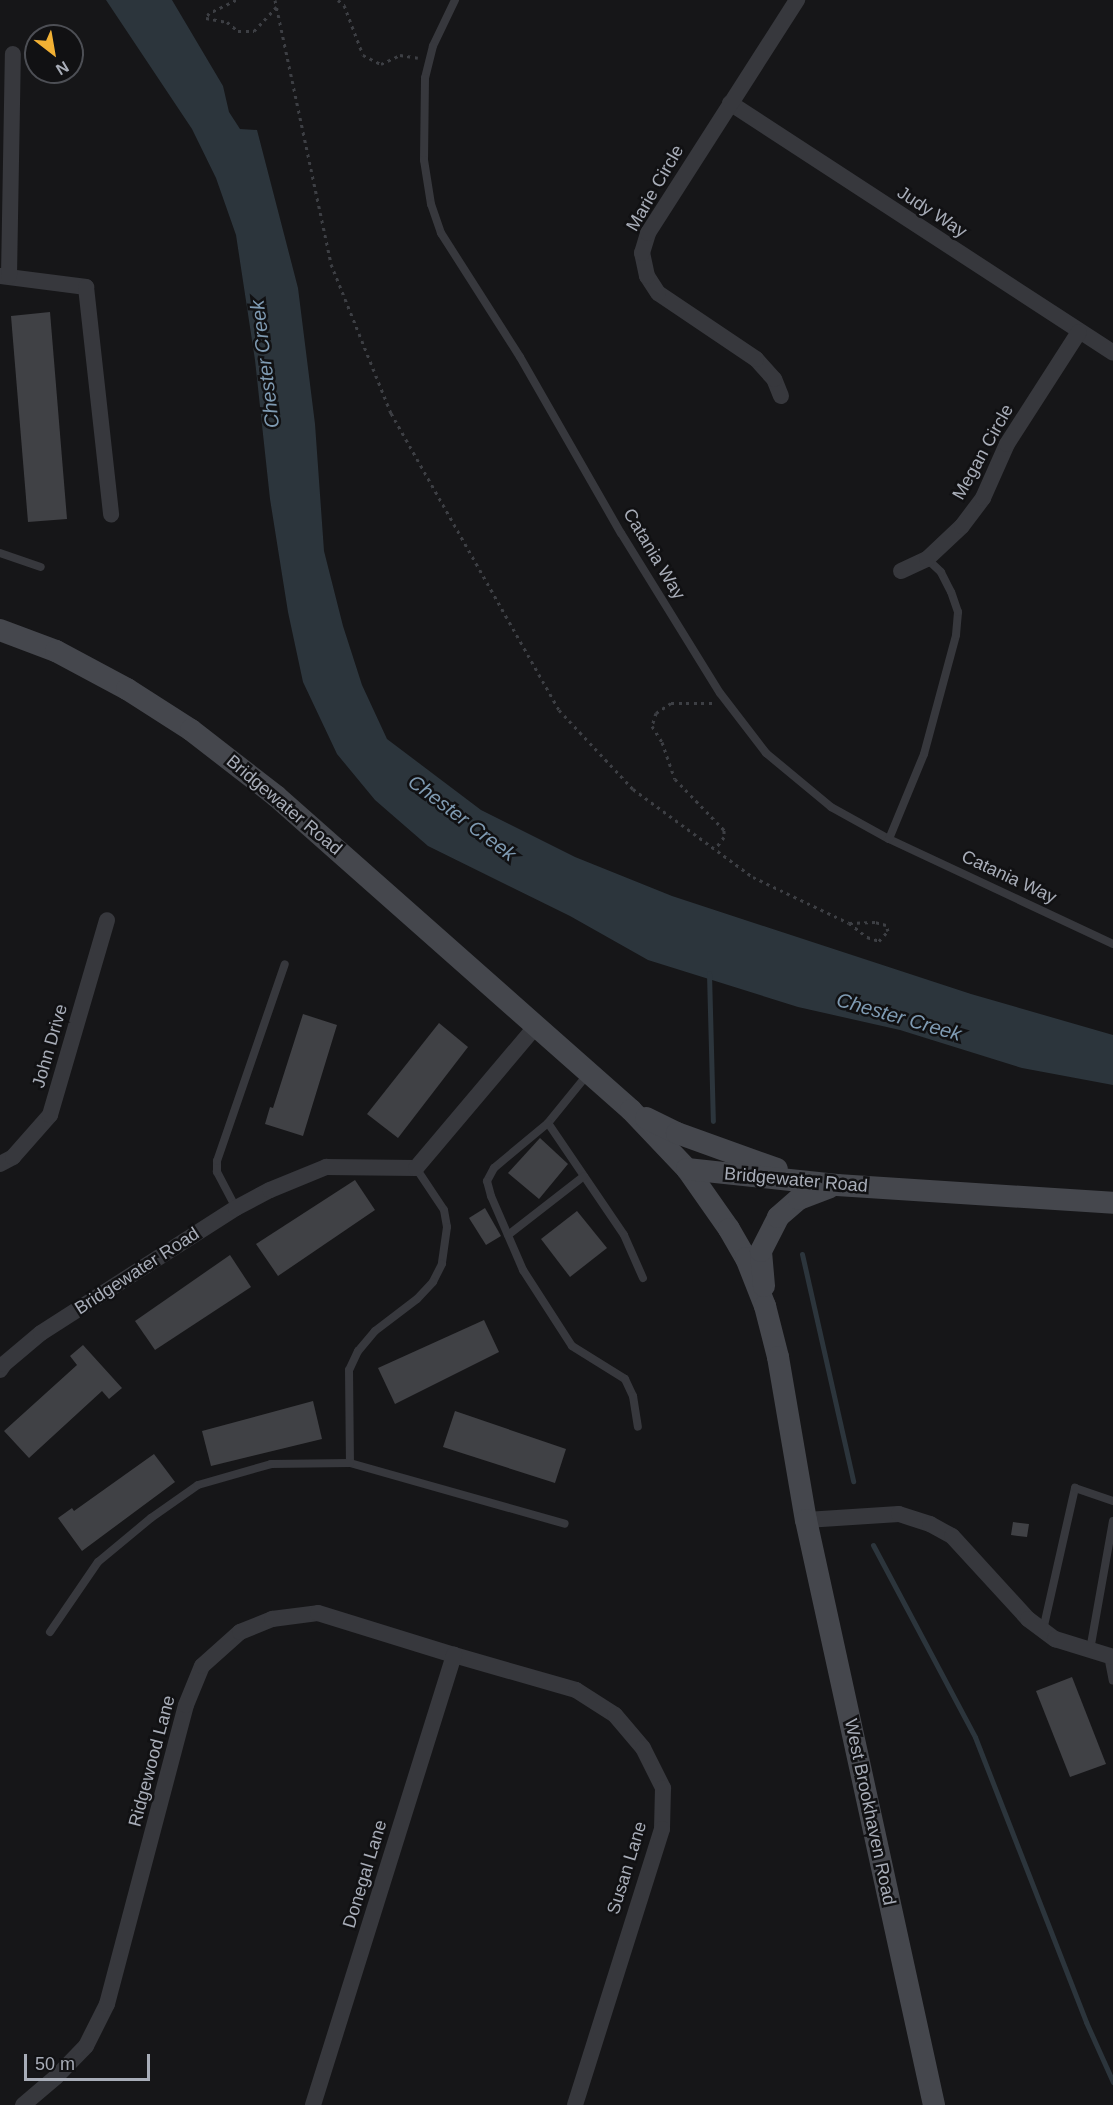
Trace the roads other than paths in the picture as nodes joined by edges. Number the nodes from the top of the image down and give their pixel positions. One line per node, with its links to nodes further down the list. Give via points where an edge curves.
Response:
1 (455, 0): 15 (lane, Catania Way, via 433,46 424,78 424,160 430,204 441,233 520,357 621,533 725,700 766,753 790,775 831,807)
2 (797, 0): 4 (street, Marie Circle)
3 (13, 54): 5 (street)
4 (730, 103): 6 (street, Judy Way); 8 (street, Marie Circle, via 648,233 642,253 647,276 658,293 756,359 774,379)
5 (4, 276): 9 (street, via 86,287)
6 (1079, 332): 7 (street, Judy Way); 11 (street, Megan Circle, via 1007,444 983,498 962,526)
7 (1113, 353)
8 (781, 396)
9 (111, 514)
10 (0, 553): 12 (lane)
11 (927, 559): 13 (street, Megan Circle); 15 (lane, via 941,572 951,592 958,612 956,635 924,754)
12 (41, 567)
13 (901, 571)
14 (0, 630): 19 (street, Bridgewater Road, via 95,670 191,730 276,796)
15 (889, 839): 17 (lane, Catania Way)
16 (107, 920): 23 (street, John Drive, via 50,1115 13,1157)
17 (1113, 944)
18 (285, 964): 29 (lane, via 217,1161 217,1172)
19 (537, 1025): 20 (street, Bridgewater Road); 24 (street)
20 (590, 1072): 21 (street, Bridgewater Road); 22 (lane)
21 (631, 1110): 25 (street, Bridgewater Road); 27 (street, via 735,1155)
22 (548, 1123): 26 (lane); 30 (lane, via 494,1168 487,1181)
23 (0, 1164)
24 (416, 1168): 29 (street, Bridgewater Road, via 326,1167); 35 (lane, via 444,1210 447,1227 442,1264 433,1282 417,1299 375,1331 358,1351 349,1370)
25 (687, 1169): 27 (street, Bridgewater Road); 32 (street, West Brookhaven Road, via 746,1258)
26 (584, 1176): 30 (lane); 31 (lane, via 624,1235)
27 (837, 1185): 28 (street, Bridgewater Road); 32 (street, via 812,1192 786,1207 769,1232 761,1251)
28 (1113, 1203)
29 (236, 1208): 33 (street, Bridgewater Road, via 41,1333)
30 (508, 1235): 34 (lane, via 523,1270 572,1346 625,1379 633,1396)
31 (643, 1278)
32 (765, 1305): 37 (street, West Brookhaven Road, via 778,1357)
33 (0, 1370)
34 (638, 1427)
35 (350, 1463): 39 (lane); 41 (lane, via 271,1464 198,1485 98,1562)
36 (1113, 1501): 40 (lane, via 1075,1488)
37 (806, 1520): 40 (street, via 899,1514 930,1524 952,1536 1028,1619); 49 (street, West Brookhaven Road)
38 (1113, 1521): 42 (lane)
39 (565, 1524)
40 (1043, 1630): 42 (street, via 1055,1640)
41 (50, 1632)
42 (1090, 1650): 44 (street)
43 (454, 1655): 46 (street, Ridgewood Lane, via 318,1612 273,1618 240,1632 202,1666 186,1705 107,2004 86,2046); 47 (street, Donegal Lane); 48 (street, Susan Lane, via 576,1690 615,1715 643,1748 663,1788 662,1829)
44 (1111, 1656): 45 (lane)
45 (1113, 1681)
46 (23, 2105)
47 (313, 2105)
48 (575, 2105)
49 (934, 2105)

